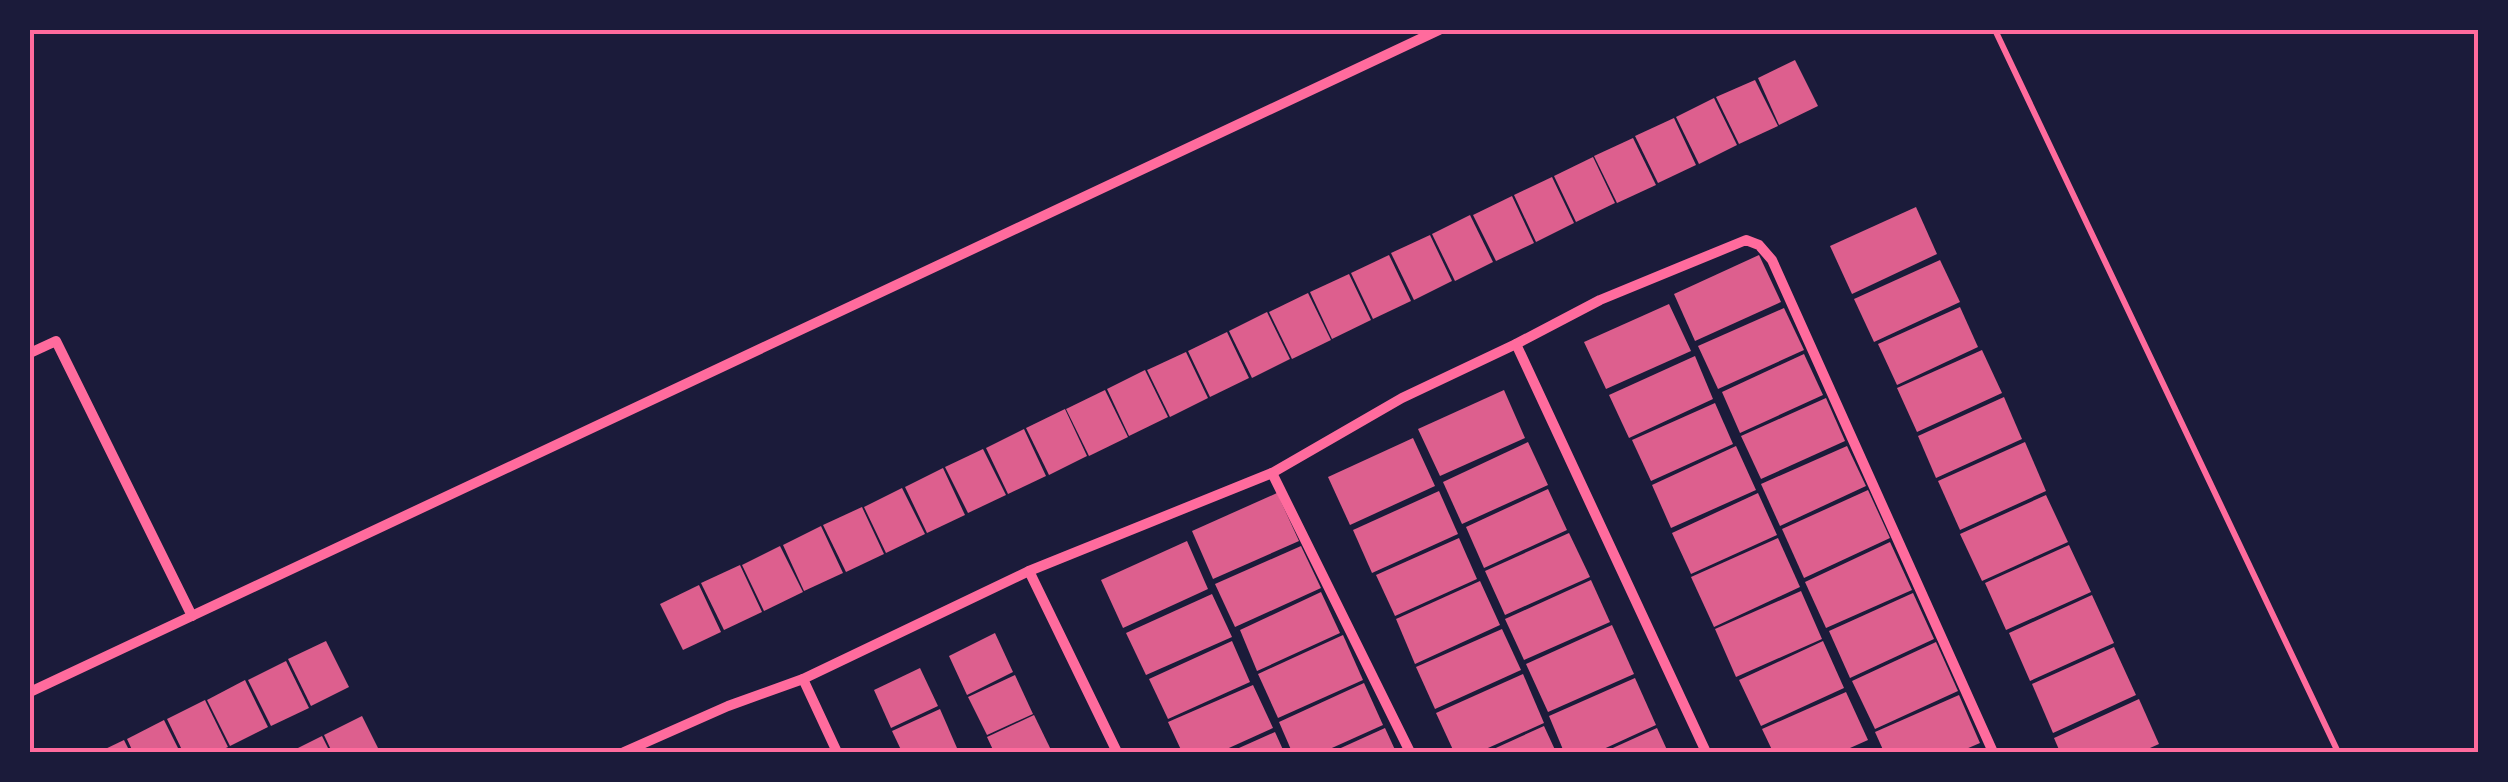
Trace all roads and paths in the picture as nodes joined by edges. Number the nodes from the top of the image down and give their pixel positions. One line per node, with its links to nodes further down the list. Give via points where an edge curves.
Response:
1 (1439, 30): 7 (street)
2 (1995, 30): 16 (path)
3 (1516, 344): 5 (street, via 1402,398); 14 (street); 15 (street, via 1715,251 1746,240 1759,245 1772,260)
4 (30, 353): 7 (street, via 56,341)
5 (1272, 473): 6 (street); 13 (street)
6 (1029, 571): 8 (street); 12 (street)
7 (192, 616): 9 (street)
8 (803, 679): 10 (street); 11 (street)
9 (30, 692)
10 (624, 752)
11 (837, 752)
12 (1118, 752)
13 (1410, 752)
14 (1706, 752)
15 (1993, 752)
16 (2338, 752)

